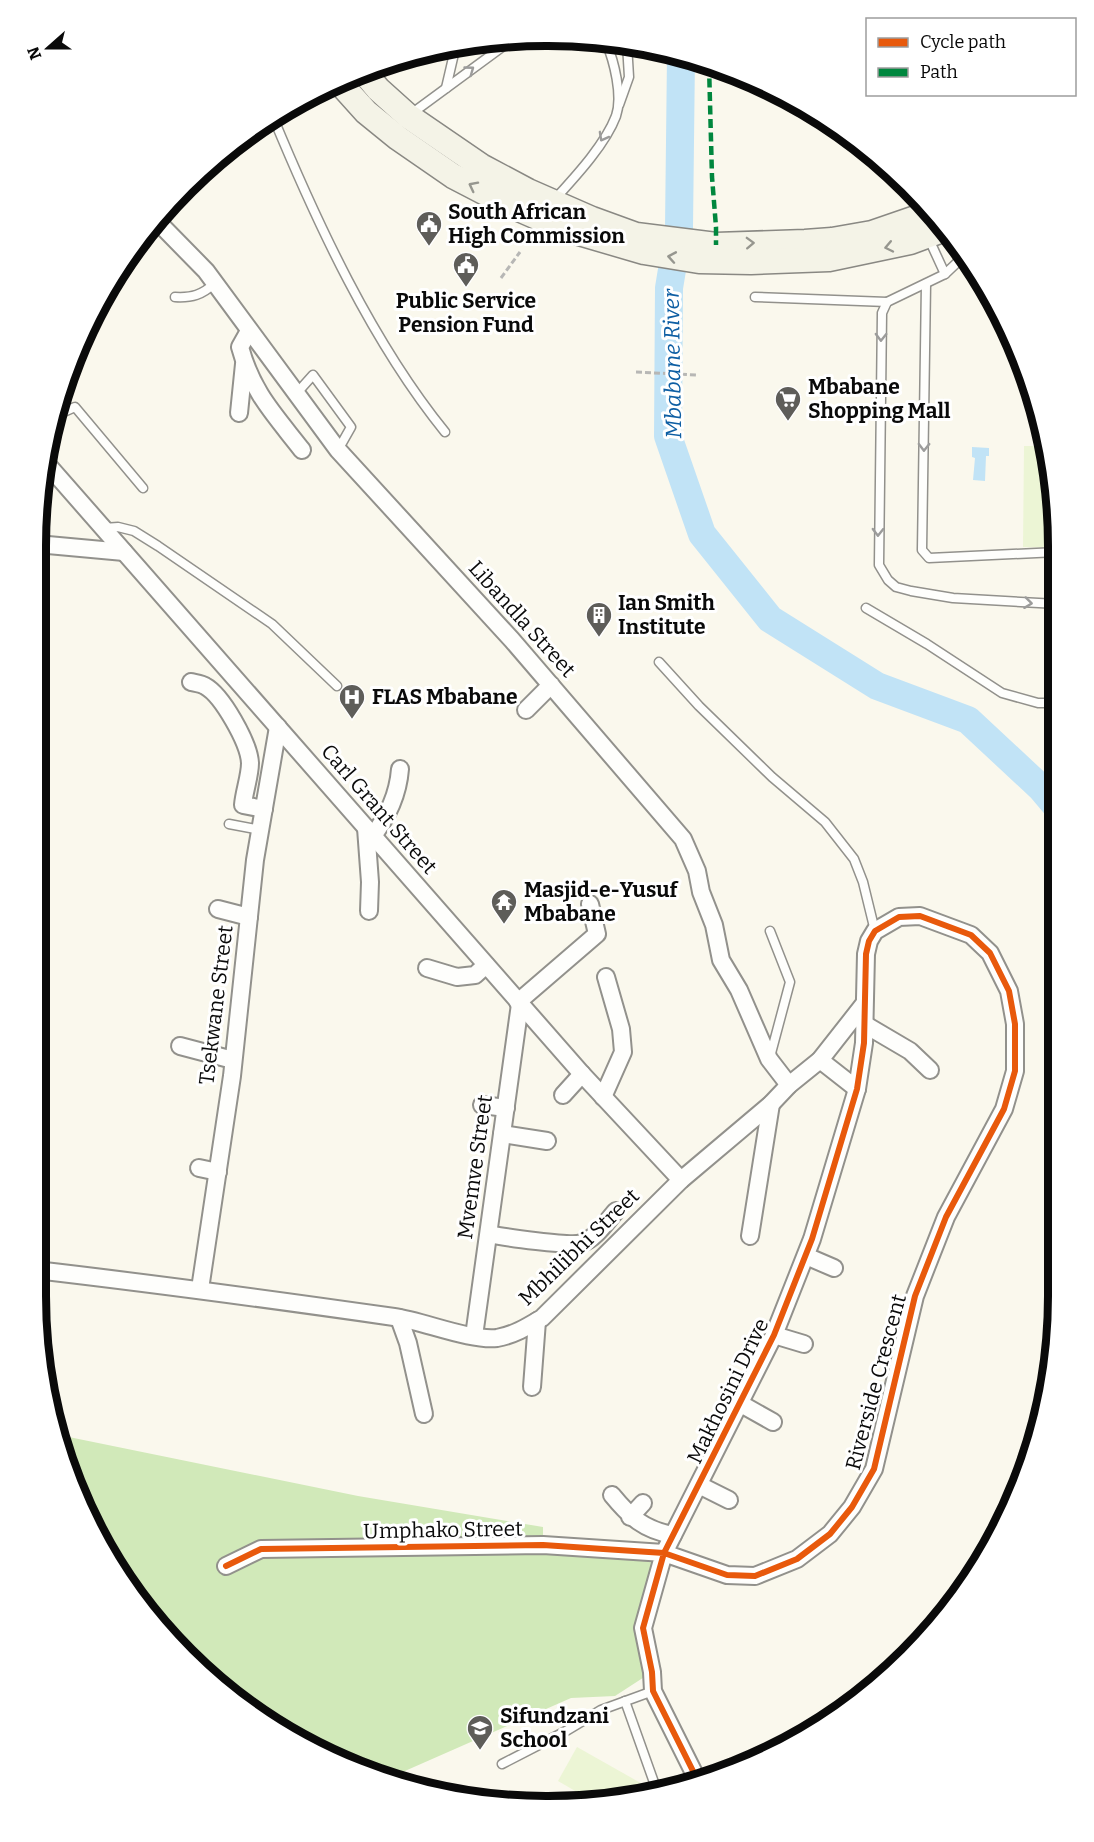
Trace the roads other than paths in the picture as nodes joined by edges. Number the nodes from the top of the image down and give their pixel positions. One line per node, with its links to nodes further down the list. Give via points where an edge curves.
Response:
1 (499, 49): 6 (lane, one-way to 1)
2 (610, 51): 8 (lane, via 617,81)
3 (628, 53): 8 (lane, via 629,77)
4 (454, 55): 6 (lane)
5 (370, 79): 9 (main road)
6 (446, 88): 9 (lane)
7 (346, 89): 9 (main road, via 366,112)
8 (616, 114): 11 (lane, one-way to 11, via 594,153)
9 (400, 124): 11 (main road, via 481,166)
10 (277, 126): 27 (lane, via 332,251 421,403)
11 (549, 211): 12 (main road, via 592,219 640,243 695,252 716,245 832,240)
12 (929, 224)
13 (163, 227): 17 (street, Libandla Street)
14 (936, 233): 16 (lane)
15 (958, 262): 16 (lane)
16 (945, 274): 18 (lane)
17 (215, 283): 19 (lane, via 191,298); 22 (street, Libandla Street)
18 (926, 284): 21 (lane); 35 (lane, one-way to 35, via 922,550 929,558)
19 (175, 297)
20 (754, 297): 21 (lane)
21 (887, 302): 36 (lane, one-way to 36, via 882,313 878,559 881,571 896,587 911,591 953,598)
22 (249, 332): 23 (street, via 240,347); 24 (street, Libandla Street)
23 (244, 363): 26 (street); 28 (street, via 260,396)
24 (296, 394): 29 (street, Libandla Street); 29 (lane, via 313,375 351,427)
25 (66, 412): 31 (lane, via 75,407)
26 (239, 413)
27 (445, 432)
28 (302, 450)
29 (339, 450): 40 (street, Libandla Street)
30 (53, 470): 32 (street, Carl Grant Street)
31 (143, 488)
32 (104, 528): 34 (street, Carl Grant Street); 41 (lane, via 134,531 158,546 272,624)
33 (46, 545): 34 (street)
34 (124, 552): 44 (street, Carl Grant Street)
35 (1048, 552)
36 (1048, 603)
37 (866, 608): 42 (lane, via 1002,693)
38 (659, 662): 55 (lane, via 772,777 825,822 854,860)
39 (191, 682): 46 (street, via 206,686 223,703 246,746 250,763 243,805)
40 (551, 685): 43 (street); 63 (street, Libandla Street, via 683,838 714,924 721,960 739,990)
41 (337, 686)
42 (1048, 703)
43 (526, 710)
44 (278, 727): 46 (street, Tsekwane Street); 49 (street, Carl Grant Street)
45 (400, 769): 49 (street, via 388,815)
46 (264, 809): 48 (street, Tsekwane Street)
47 (229, 824): 48 (lane)
48 (261, 830): 53 (street, Tsekwane Street)
49 (369, 832): 52 (street); 56 (street, Carl Grant Street)
50 (590, 904): 59 (street, via 597,934)
51 (218, 909): 53 (street)
52 (369, 911)
53 (249, 917): 64 (street, Tsekwane Street)
54 (770, 931): 63 (lane, via 790,982)
55 (875, 931): 60 (street, via 866,954); 102 (street, Riverside Crescent, via 899,918 920,916 971,935 990,953 1009,991 1015,1024 1015,1071 1004,1109 946,1217 929,1258 905,1333 874,1469 852,1507 830,1534 797,1559 755,1576 727,1575)
56 (486, 965): 57 (street, via 475,975 457,977); 59 (street, Carl Grant Street)
57 (426, 968)
58 (606, 977): 71 (street, via 621,1029 623,1052)
59 (519, 1003): 67 (street, Carl Grant Street); 74 (street, Mvemve Street)
60 (864, 1004): 61 (street, Makhosini Drive); 65 (street, Mbhilibhi Street)
61 (864, 1024): 66 (street, via 910,1052); 69 (street, Makhosini Drive)
62 (180, 1046): 64 (street)
63 (769, 1059): 68 (street, Libandla Street)
64 (233, 1060): 78 (street, Tsekwane Street)
65 (820, 1060): 68 (street, Mbhilibhi Street); 69 (street)
66 (930, 1070)
67 (582, 1074): 70 (street); 71 (street, Carl Grant Street)
68 (789, 1085): 72 (street, Mbhilibhi Street)
69 (857, 1089): 83 (street, Makhosini Drive)
70 (563, 1095)
71 (603, 1097): 79 (street, Carl Grant Street)
72 (771, 1104): 79 (street, Mbhilibhi Street); 82 (street)
73 (482, 1105): 74 (street)
74 (506, 1108): 75 (street, Mvemve Street)
75 (502, 1134): 76 (street); 81 (street, Mvemve Street)
76 (547, 1141)
77 (199, 1168): 78 (street)
78 (218, 1172): 86 (street, Tsekwane Street)
79 (681, 1180): 88 (street, Mbhilibhi Street)
80 (616, 1211): 81 (street, via 592,1238 580,1244)
81 (489, 1234): 90 (street, Mvemve Street)
82 (750, 1236)
83 (806, 1256): 84 (street); 89 (street, Makhosini Drive)
84 (834, 1268)
85 (46, 1271): 86 (street, Mbhilibhi Street)
86 (200, 1289): 87 (street, Mbhilibhi Street)
87 (399, 1318): 90 (street, Mbhilibhi Street); 94 (street)
88 (537, 1321): 90 (street, Mbhilibhi Street, via 519,1333 495,1338); 92 (street)
89 (774, 1335): 91 (street); 93 (street, Makhosini Drive)
90 (474, 1336)
91 (804, 1344)
92 (532, 1388)
93 (741, 1404): 95 (street); 96 (street, Makhosini Drive)
94 (424, 1414)
95 (773, 1422)
96 (699, 1485): 98 (street); 101 (street, Makhosini Drive)
97 (612, 1495): 100 (street)
98 (729, 1500)
99 (643, 1503): 100 (street)
100 (630, 1517): 101 (street, via 657,1533)
101 (673, 1535): 102 (street, Makhosini Drive)
102 (664, 1553): 103 (street, Umphako Street, via 543,1545 261,1549); 104 (street, Makhosini Drive, via 643,1628)
103 (226, 1566)
104 (653, 1691): 105 (lane); 107 (street, Makhosini Drive)
105 (626, 1701): 106 (lane, via 601,1710); 108 (lane)
106 (502, 1764)
107 (694, 1773)
108 (654, 1784)

